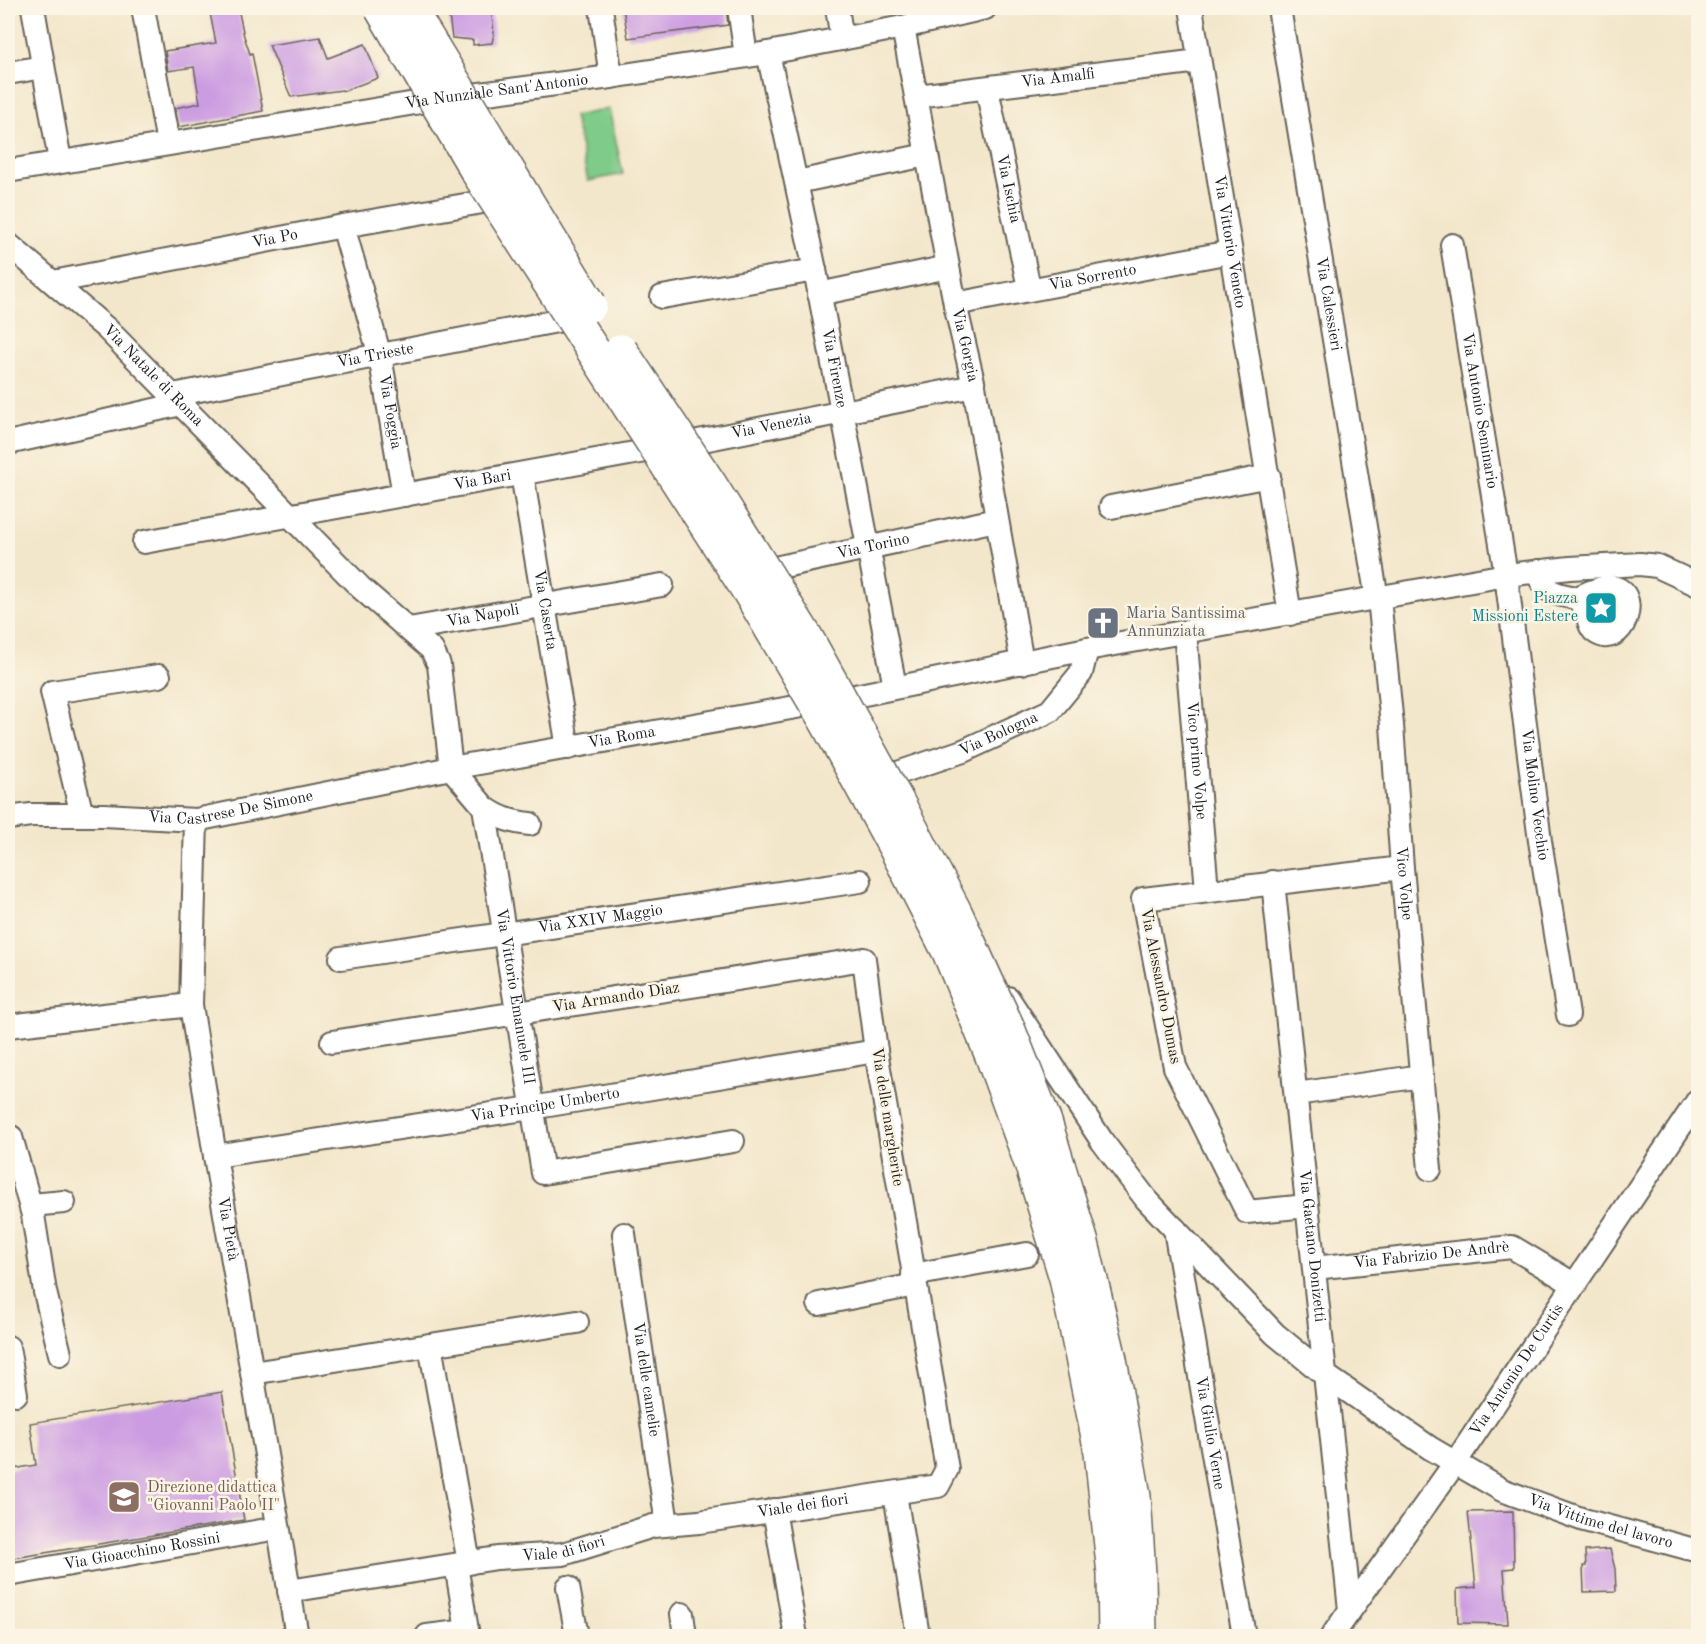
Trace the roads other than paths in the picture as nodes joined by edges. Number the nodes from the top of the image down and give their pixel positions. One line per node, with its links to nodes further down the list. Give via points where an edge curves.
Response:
1 (33, 8): 15 (street)
2 (143, 8): 21 (street)
3 (379, 8): 20 (street, Via Vittime del lavoro); 135 (highway, bridge, via 477,171 750,593 831,730 949,952 1032,1163 1066,1278 1101,1452 1114,1574)
4 (409, 8): 136 (highway, bridge, via 590,304 806,637 956,914 1003,1018 1048,1133 1082,1243 1110,1359 1134,1496)
5 (602, 8): 17 (street)
6 (740, 8): 13 (street, Via Firenze)
7 (837, 8): 12 (street)
8 (985, 8): 11 (street, Via Nunziale Sant'Antonio)
9 (1191, 8): 14 (street, Via Vittorio Veneto)
10 (1279, 8): 59 (street, Via Calessieri)
11 (907, 20): 12 (street, Via Nunziale Sant'Antonio); 19 (street, Via Gorgia)
12 (842, 39): 13 (street, Via Nunziale Sant'Antonio)
13 (757, 54): 17 (street, Via Nunziale Sant'Antonio); 25 (street, Via Firenze)
14 (1199, 61): 18 (street, Via Amalfi); 30 (street, Via Vittorio Veneto)
15 (43, 67): 16 (street); 23 (street)
16 (8, 73)
17 (611, 77): 20 (street, Via Nunziale Sant'Antonio)
18 (987, 89): 19 (street, Via Amalfi); 34 (street, Via Ischia)
19 (916, 96): 22 (street, Via Gorgia)
20 (433, 100): 21 (street, Via Nunziale Sant'Antonio); 26 (street, Via Vittime del lavoro)
21 (168, 143): 23 (street, Via Nunziale Sant'Antonio)
22 (926, 155): 25 (street); 31 (street, Via Gorgia)
23 (60, 161): 24 (street, Via Nunziale Sant'Antonio)
24 (8, 171)
25 (797, 182): 32 (street, Via Firenze)
26 (500, 199): 27 (street, Via Po); 38 (street, Via Vittime del lavoro)
27 (344, 226): 33 (street, Via Po); 39 (street, Via Foggia)
28 (8, 244): 33 (street, Via Natale di Roma)
29 (1452, 245): 55 (street, Via Antonio Seminario)
30 (1230, 252): 34 (street, Via Sorrento); 46 (street, Via Vittorio Veneto)
31 (948, 267): 35 (street); 37 (street, Via Gorgia)
32 (815, 270): 35 (street, Via Firenze); 36 (street)
33 (53, 282): 41 (street, Via Natale di Roma)
34 (1029, 288): 37 (street, Via Sorrento)
35 (819, 294): 42 (street, Via Firenze)
36 (662, 297)
37 (956, 304): 40 (street, Via Gorgia)
38 (578, 317): 39 (street, Via Trieste); 44 (street, Via Vittime del lavoro)
39 (380, 356): 41 (street, Via Trieste); 47 (street, Via Foggia)
40 (974, 386): 42 (street, Via Venezia); 50 (street, Via Gorgia)
41 (177, 399): 43 (street, Via Trieste); 49 (street, Via Natale di Roma)
42 (843, 411): 44 (street, Via Venezia); 52 (street, Via Firenze)
43 (8, 443)
44 (673, 446): 45 (street, Via Bari); 54 (street, Via Vittime del lavoro)
45 (522, 474): 47 (street, Via Bari); 60 (street, Via Caserta)
46 (1269, 476): 48 (street); 61 (street, Via Vittorio Veneto)
47 (404, 495): 49 (street, Via Bari)
48 (1111, 507)
49 (292, 516): 51 (street); 62 (street, Via Natale di Roma, via 361,588)
50 (996, 520): 52 (street, Via Torino); 65 (street, Via Gorgia)
51 (144, 542)
52 (868, 546): 54 (street, Via Torino); 67 (street, Via Firenze)
53 (1539, 572): 55 (street, Via Roma); 57 (street, Via Roma, via 1640,564 1657,566); 58 (street, via 1545,588 1559,596)
54 (752, 573): 68 (street, Via Vittime del lavoro)
55 (1506, 575): 59 (street, Via Roma); 86 (street, Via Molino Vecchio, via 1540,841)
56 (662, 585): 60 (street, Via Napoli)
57 (1698, 585)
58 (1577, 598)
59 (1377, 599): 61 (street, Via Roma); 77 (street, Vico Volpe, via 1392,725)
60 (545, 605): 62 (street, Via Napoli); 69 (street, Via Caserta)
61 (1290, 614): 63 (street, Via Roma)
62 (410, 629): 70 (street, Via Natale di Roma, via 432,651 439,665)
63 (1185, 632): 64 (street, Via Roma); 80 (street, Vico primo Volpe)
64 (1087, 649): 65 (street, Via Roma); 71 (street, Via Bologna, via 1081,673 1050,711 963,751)
65 (1022, 663): 67 (street, Via Roma)
66 (159, 676): 73 (street, via 52,692)
67 (895, 687): 68 (street, Via Roma)
68 (830, 701): 69 (street, Via Roma); 71 (street, Via Vittime del lavoro)
69 (568, 747): 70 (street, Via Roma)
70 (451, 768): 72 (street); 75 (street, Via Castrese De Simone)
71 (877, 780): 101 (street, Via Vittime del lavoro, via 1020,1018 1095,1131)
72 (484, 807): 76 (street, via 496,816); 81 (street, Via Vittorio Emanuele III)
73 (82, 815): 74 (street, Via Castrese De Simone); 75 (street, Via Castrese De Simone)
74 (8, 818)
75 (196, 820): 84 (street, Via Pietà)
76 (530, 824)
77 (1402, 868): 79 (street); 90 (street, Vico Volpe)
78 (860, 880): 81 (street, Via XXIV Maggio)
79 (1273, 882): 80 (street); 91 (street, Via Gaetano Donizetti)
80 (1207, 890): 100 (street, Via Alessandro Dumas, via 1143,899 1175,1067 1246,1212)
81 (506, 933): 82 (street, Via XXIV Maggio); 85 (street, Via Vittorio Emanuele III)
82 (340, 958)
83 (864, 959): 85 (street, Via Armando Diaz); 89 (street, Via delle margherite)
84 (191, 1005): 87 (street); 96 (street, Via Pietà)
85 (519, 1014): 88 (street, Via Armando Diaz); 93 (street, Via Vittorio Emanuele III)
86 (1568, 1015)
87 (8, 1026)
88 (332, 1042)
89 (876, 1051): 93 (street, Via Principe Umberto); 105 (street, Via delle margherite)
90 (1422, 1076): 91 (street); 97 (street, Vico Volpe)
91 (1296, 1094): 100 (street, Via Gaetano Donizetti)
92 (1698, 1100): 106 (street, Via Antonio De Curtis)
93 (531, 1108): 95 (street, Via Vittorio Emanuele III, via 543,1173); 96 (street, Via Principe Umberto)
94 (8, 1138): 99 (street, via 11,1137)
95 (733, 1141)
96 (215, 1156): 112 (street, Via Pietà)
97 (1430, 1169)
98 (64, 1202): 99 (street)
99 (31, 1205): 111 (street)
100 (1308, 1206): 104 (street, Via Gaetano Donizetti)
101 (1174, 1229): 113 (street, Via Vittime del lavoro, via 1275,1334); 137 (street, Via Giulio Verne)
102 (624, 1234): 119 (street, Via delle camelie)
103 (1027, 1254): 105 (street)
104 (1314, 1268): 106 (street, Via Fabrizio De Andrè, via 1512,1247); 113 (street, Via Gaetano Donizetti)
105 (914, 1280): 107 (street); 116 (street, Via delle margherite, via 947,1469)
106 (1575, 1285): 115 (street, Via Antonio De Curtis)
107 (819, 1304)
108 (578, 1322): 109 (street)
109 (430, 1345): 112 (street); 122 (street)
110 (8, 1347): 114 (street)
111 (60, 1354)
112 (252, 1373): 120 (street, Via Pietà)
113 (1325, 1375): 115 (street, Via Vittime del lavoro); 126 (street, Via Gaetano Donizetti)
114 (16, 1394)
115 (1455, 1463): 121 (street, Via Vittime del lavoro, via 1502,1490 1584,1520); 126 (street, Via Antonio De Curtis)
116 (938, 1486): 118 (street, Viale dei fiori)
117 (896, 1500): 134 (street)
118 (774, 1510): 119 (street, Viale dei fiori); 133 (street)
119 (667, 1524): 122 (street, Viale di fiori, via 562,1554)
120 (278, 1528): 123 (street, Via Gioacchino Rossini); 125 (street, Via Pietà)
121 (1698, 1551)
122 (462, 1564): 125 (street); 128 (street)
123 (8, 1575)
124 (568, 1587): 131 (street)
125 (289, 1591): 129 (street, Via Pietà)
126 (1350, 1610): 138 (street, Via Antonio De Curtis)
127 (682, 1614): 132 (street)
128 (468, 1634): 130 (street)
129 (297, 1636)
130 (427, 1636)
131 (577, 1636)
132 (685, 1636)
133 (796, 1636)
134 (918, 1636)
135 (1115, 1636)
136 (1140, 1636)
137 (1244, 1636)
138 (1332, 1636)

